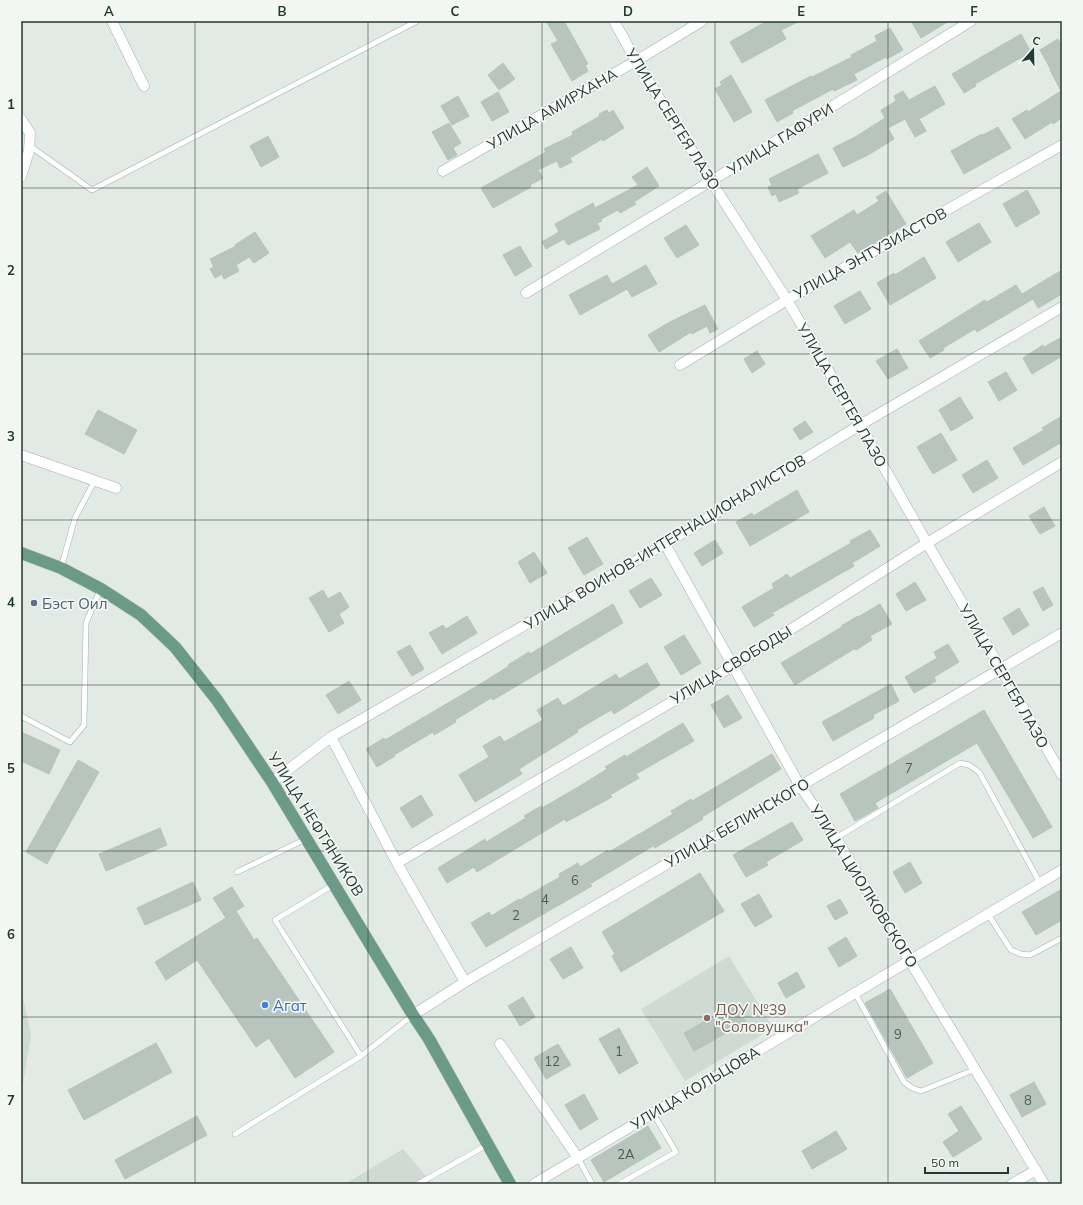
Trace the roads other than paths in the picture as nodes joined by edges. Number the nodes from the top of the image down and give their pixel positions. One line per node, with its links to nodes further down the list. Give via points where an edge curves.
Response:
1 (112, 21): 7 (street)
2 (417, 21): 10 (lane, via 92,190)
3 (614, 21): 6 (street, УЛИЦА СЕРГЕЯ ЛАЗО)
4 (702, 21): 6 (street, УЛИЦА АМИРХАНА)
5 (971, 21): 13 (street, УЛИЦА ГАФУРИ)
6 (636, 61): 11 (street, УЛИЦА АМИРХАНА); 13 (street, УЛИЦА СЕРГЕЯ ЛАЗО)
7 (144, 86)
8 (21, 119): 10 (street, via 30,133)
9 (1062, 145): 15 (street, УЛИЦА ЭНТУЗИАСТОВ)
10 (30, 146): 12 (street)
11 (443, 171)
12 (21, 177)
13 (711, 181): 14 (street, УЛИЦА ГАФУРИ); 15 (street, УЛИЦА СЕРГЕЯ ЛАЗО)
14 (526, 293)
15 (787, 300): 17 (street, УЛИЦА ЭНТУЗИАСТОВ); 18 (street, УЛИЦА СЕРГЕЯ ЛАЗО)
16 (1062, 307): 18 (street, УЛИЦА ВОИНОВ-ИНТЕРНАЦИОНАЛИСТОВ)
17 (680, 365)
18 (860, 425): 23 (street, УЛИЦА ВОИНОВ-ИНТЕРНАЦИОНАЛИСТОВ); 24 (street, УЛИЦА СЕРГЕЯ ЛАЗО)
19 (21, 455): 21 (street)
20 (1062, 462): 24 (street, УЛИЦА СВОБОДЫ)
21 (95, 480): 22 (street); 26 (lane, via 75,518)
22 (116, 488)
23 (665, 544): 29 (street, УЛИЦА ЦИОЛКОВСКОГО); 32 (street, УЛИЦА ВОИНОВ-ИНТЕРНАЦИОНАЛИСТОВ)
24 (926, 544): 29 (street, УЛИЦА СВОБОДЫ); 30 (street, УЛИЦА СЕРГЕЯ ЛАЗО)
25 (21, 553): 26 (main road, УЛИЦА НЕФТЯНИКОВ)
26 (61, 568): 27 (main road, УЛИЦА НЕФТЯНИКОВ)
27 (101, 589): 31 (lane, via 86,623 84,726 70,742); 34 (main road, УЛИЦА НЕФТЯНИКОВ, via 142,615 175,647 217,700)
28 (1062, 633): 30 (street, УЛИЦА БЕЛИНСКОГО)
29 (733, 666): 35 (street, УЛИЦА ЦИОЛКОВСКОГО); 38 (street, УЛИЦА СВОБОДЫ)
30 (1001, 669): 33 (street, УЛИЦА СЕРГЕЯ ЛАЗО); 35 (street, УЛИЦА БЕЛИНСКОГО)
31 (21, 716)
32 (331, 737): 34 (street, УЛИЦА ВОИНОВ-ИНТЕРНАЦИОНАЛИСТОВ); 38 (street)
33 (1062, 775)
34 (272, 782): 37 (main road, УЛИЦА НЕФТЯНИКОВ)
35 (800, 786): 36 (street, УЛИЦА ЦИОЛКОВСКОГО); 46 (street, УЛИЦА БЕЛИНСКОГО)
36 (836, 838): 41 (lane, via 960,763 969,765 979,772); 45 (street, УЛИЦА ЦИОЛКОВСКОГО)
37 (307, 839): 40 (lane); 42 (main road, УЛИЦА НЕФТЯНИКОВ)
38 (397, 863): 46 (street)
39 (1062, 870): 41 (street, УЛИЦА КОЛЬЦОВА)
40 (237, 872)
41 (1040, 883): 43 (street, УЛИЦА КОЛЬЦОВА)
42 (335, 884): 48 (main road, УЛИЦА НЕФТЯНИКОВ); 50 (lane, via 275,920)
43 (988, 914): 44 (lane, via 1011,950 1021,954 1030,955); 45 (street, УЛИЦА КОЛЬЦОВА)
44 (1062, 938)
45 (910, 960): 47 (street, УЛИЦА КОЛЬЦОВА); 51 (street, УЛИЦА ЦИОЛКОВСКОГО)
46 (465, 982): 48 (street, УЛИЦА БЕЛИНСКОГО)
47 (855, 993): 51 (lane, via 904,1082 912,1088 921,1091); 52 (street, УЛИЦА КОЛЬЦОВА)
48 (413, 1015): 50 (lane); 54 (main road, УЛИЦА НЕФТЯНИКОВ)
49 (500, 1044): 55 (street)
50 (361, 1056): 53 (lane)
51 (976, 1069): 56 (street, УЛИЦА ЦИОЛКОВСКОГО)
52 (653, 1113): 55 (street, УЛИЦА КОЛЬЦОВА); 61 (lane, via 676,1152)
53 (235, 1134)
54 (488, 1145): 57 (lane); 58 (main road, УЛИЦА НЕФТЯНИКОВ)
55 (578, 1158): 59 (street, УЛИЦА КОЛЬЦОВА); 60 (lane)
56 (1036, 1170): 62 (street); 63 (street, УЛИЦА ЦИОЛКОВСКОГО)
57 (418, 1184)
58 (510, 1184)
59 (534, 1184)
60 (592, 1184)
61 (619, 1184)
62 (1012, 1184)
63 (1044, 1184)

